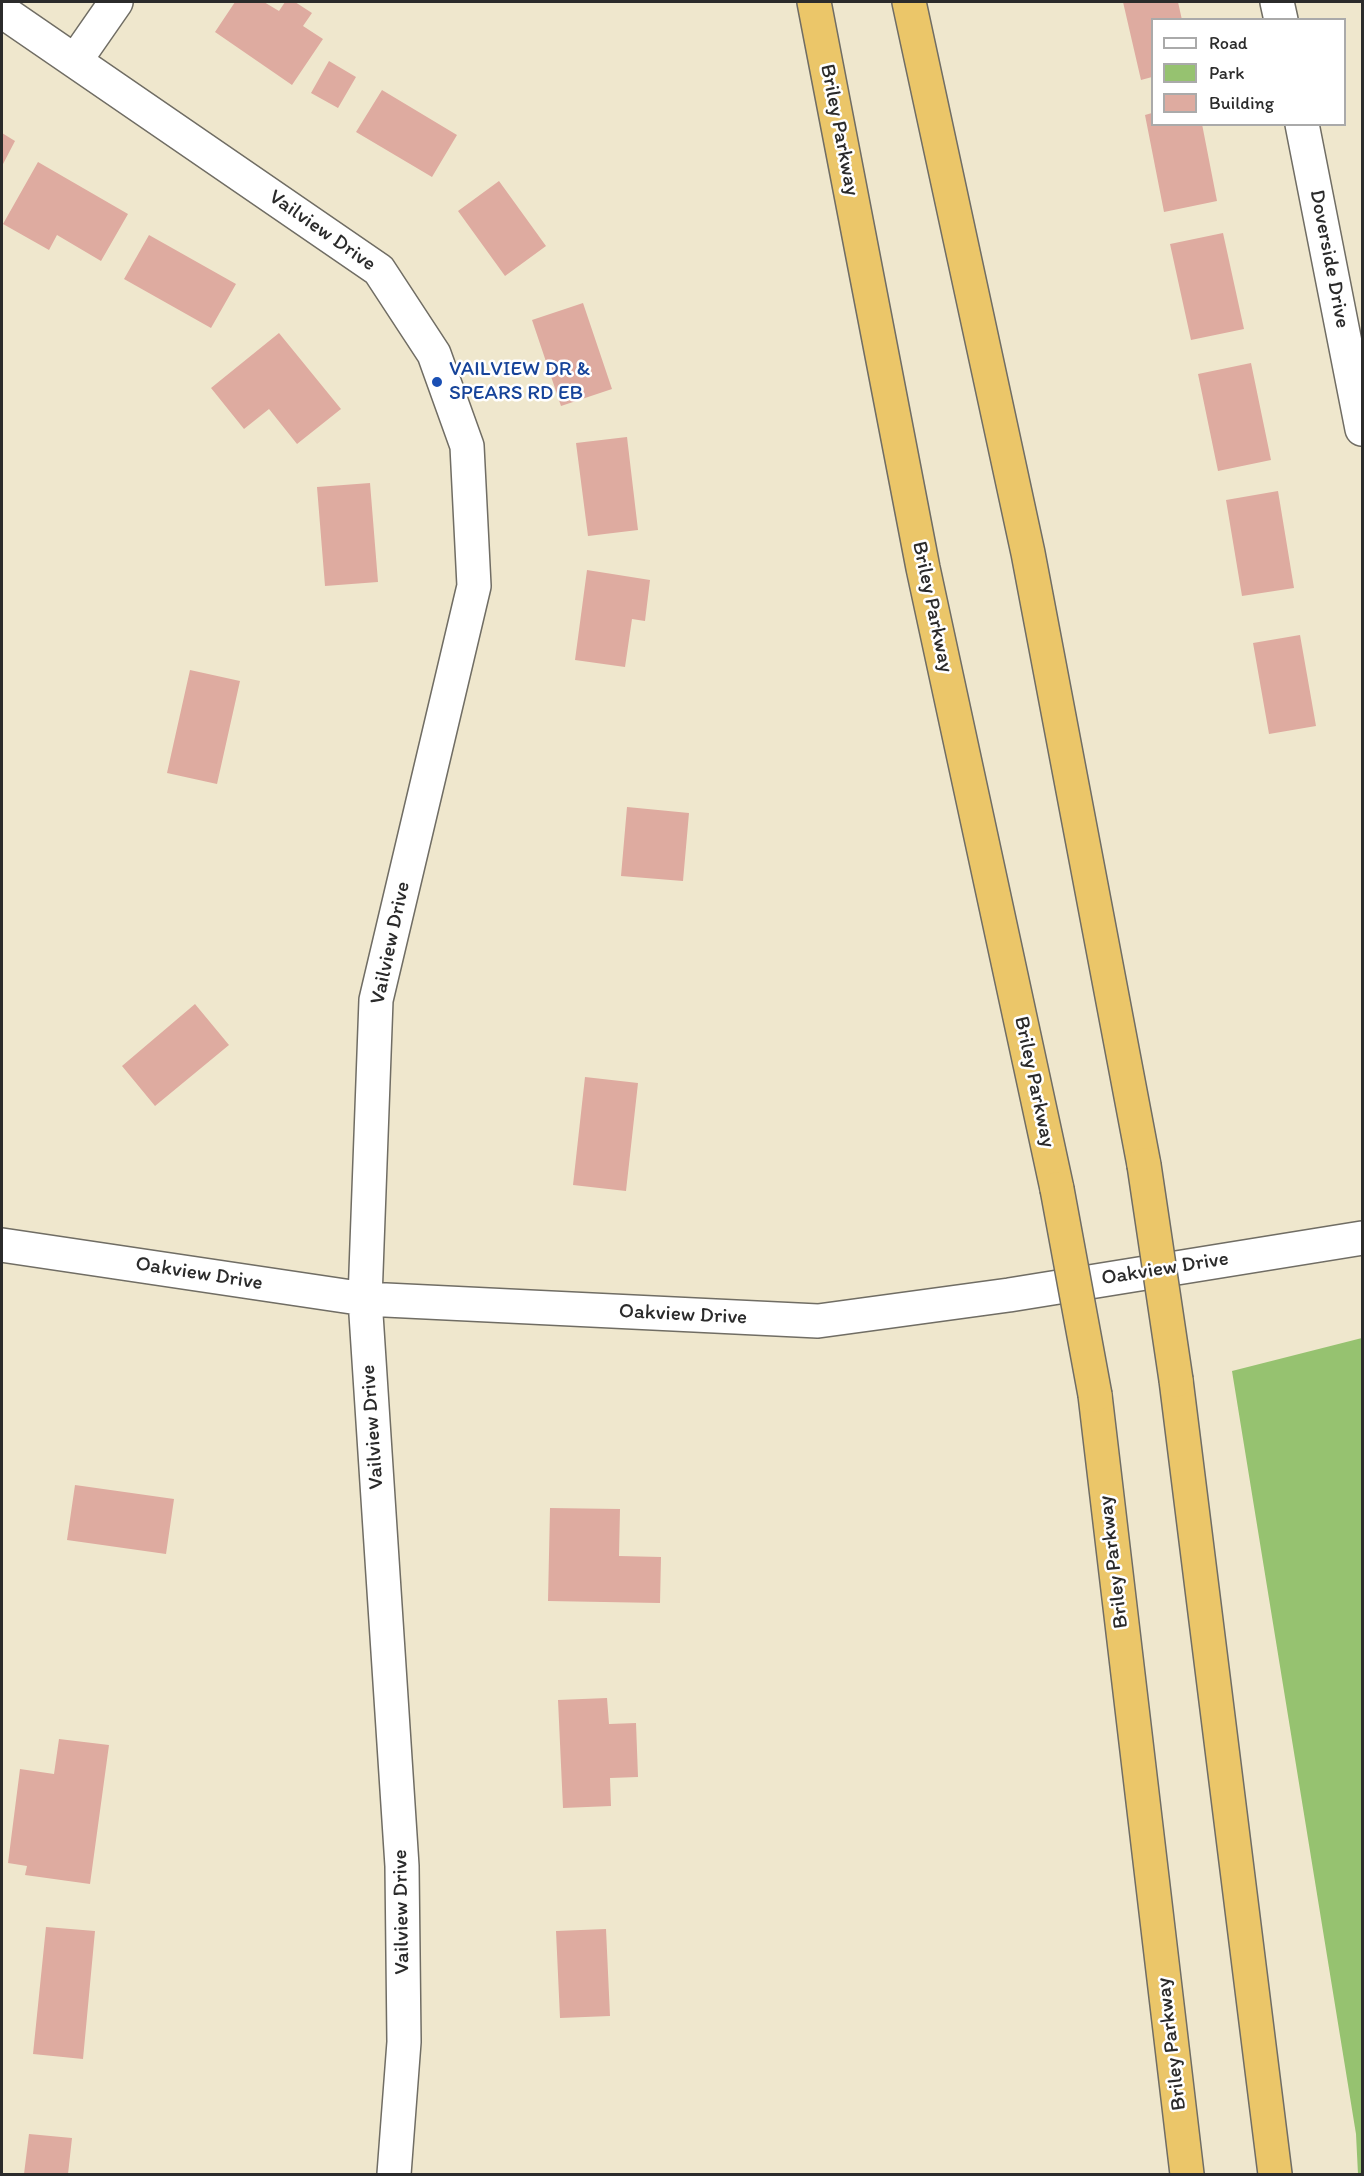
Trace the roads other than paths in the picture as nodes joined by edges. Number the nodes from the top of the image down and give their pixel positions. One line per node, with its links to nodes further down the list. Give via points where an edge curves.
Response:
1 (116, 2): 7 (street)
2 (814, 2): 14 (highway, Briley Parkway, bridge, via 923,568 1058,1189 1095,1395)
3 (909, 2): 15 (highway, bridge, via 1028,553 1144,1165 1176,1380)
4 (1277, 2): 6 (street)
5 (2, 11): 7 (street, Vailview Drive)
6 (1281, 18)
7 (75, 61): 12 (street, Vailview Drive, via 379,270 434,354 467,446 474,586 376,1000)
8 (1302, 126): 9 (street, Doverside Drive)
9 (1362, 429)
10 (1362, 1238): 12 (street, Oakview Drive, via 1009,1295 818,1321)
11 (2, 1245): 12 (street, Oakview Drive)
12 (365, 1299): 13 (street, Vailview Drive, via 402,1866 404,2042)
13 (394, 2175)
14 (1187, 2175)
15 (1275, 2175)

